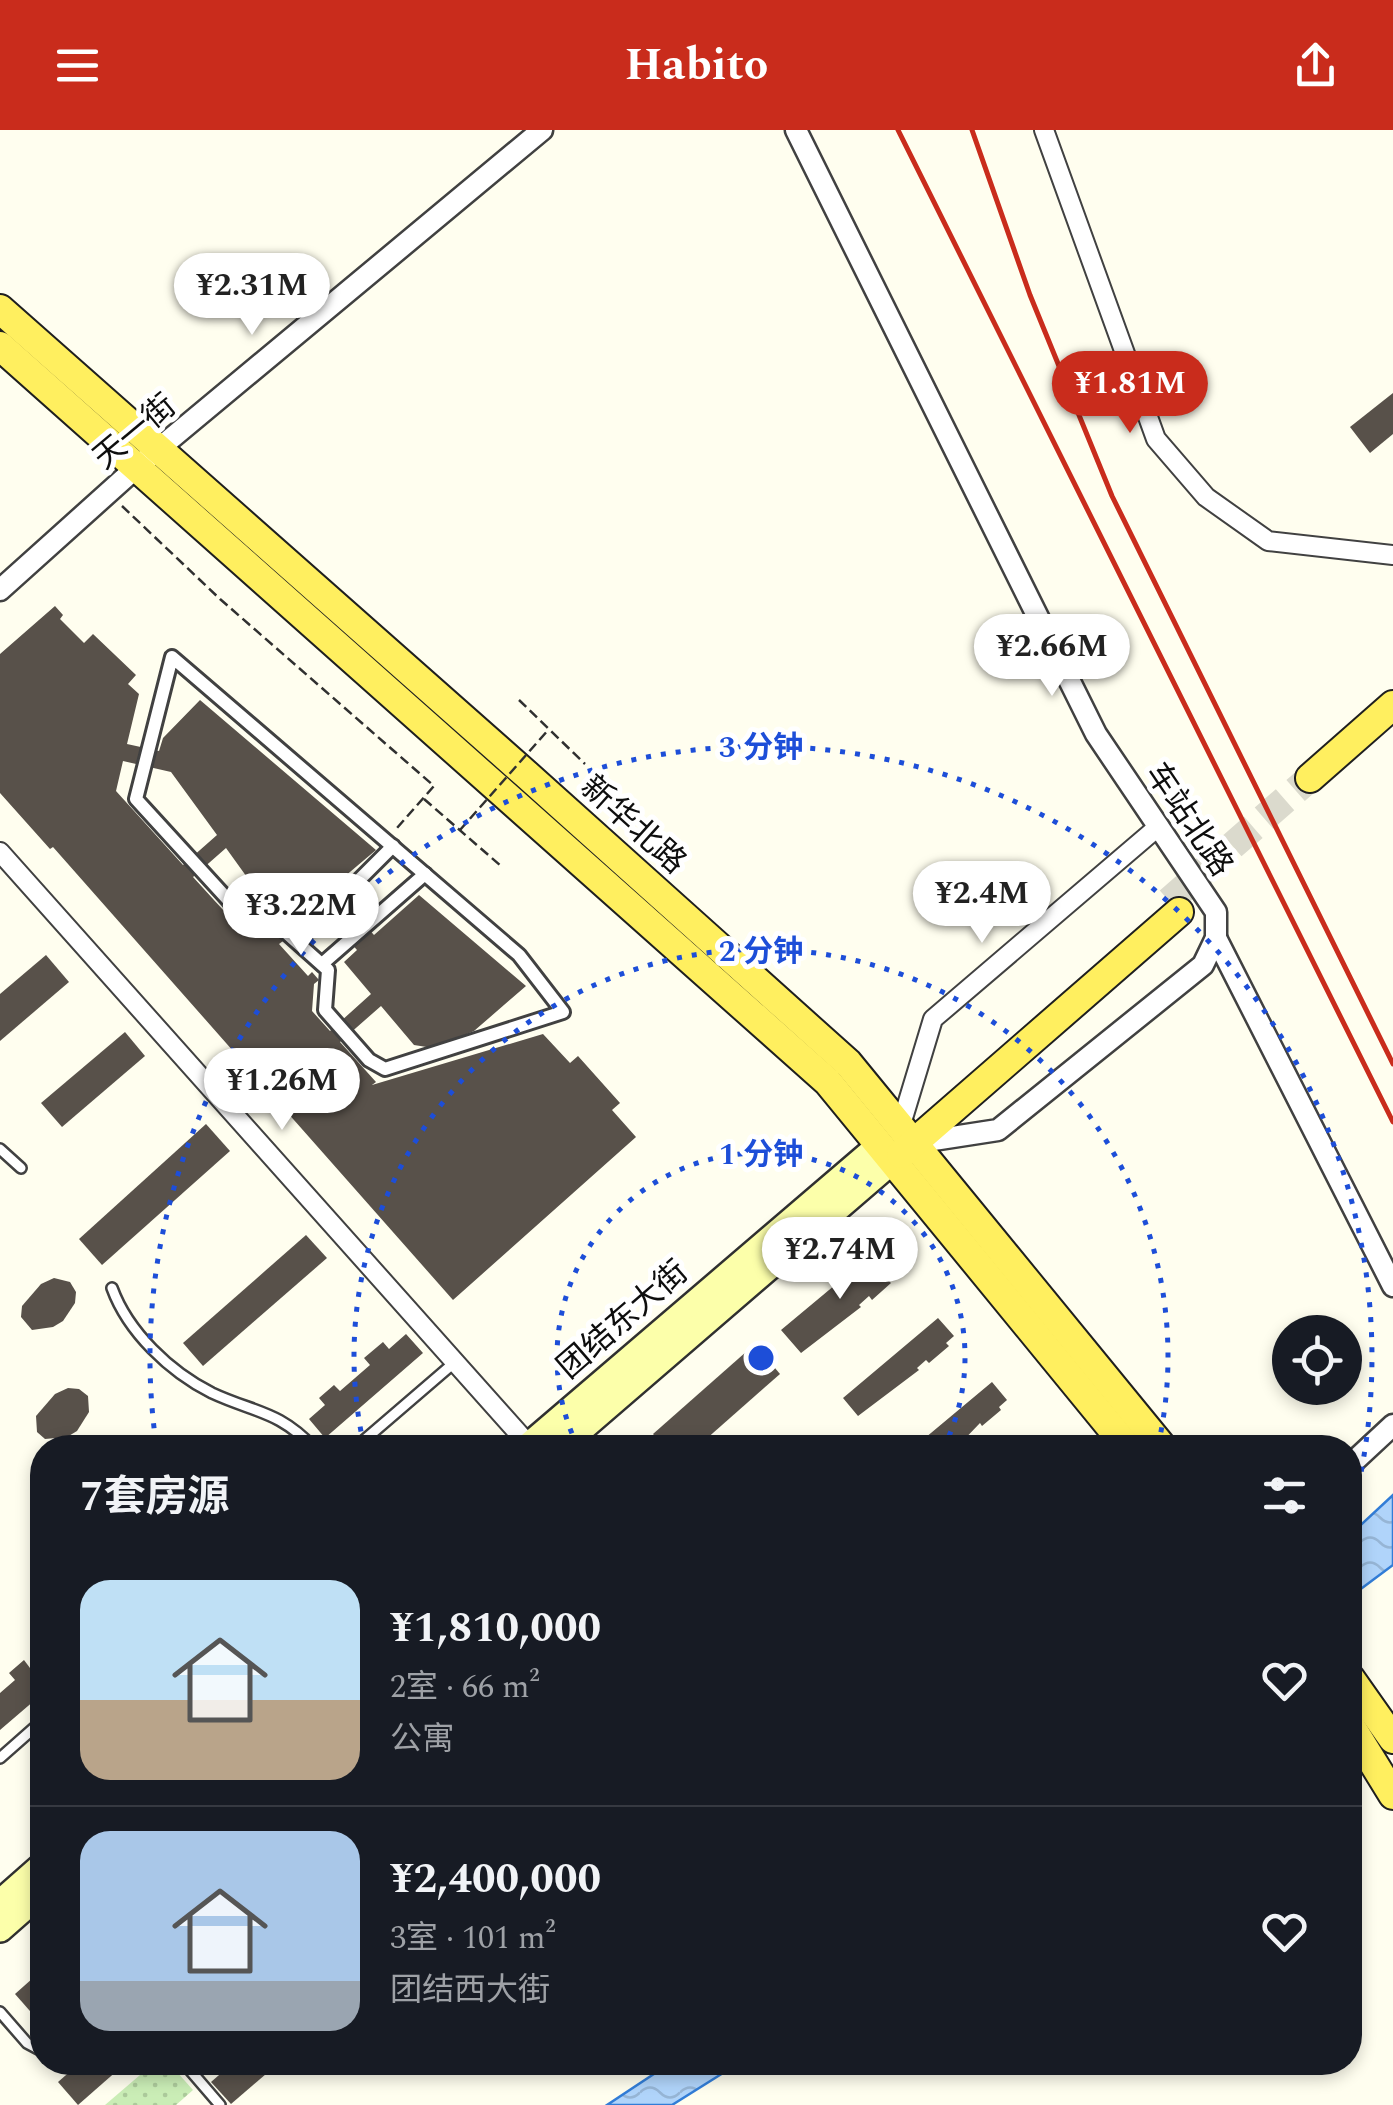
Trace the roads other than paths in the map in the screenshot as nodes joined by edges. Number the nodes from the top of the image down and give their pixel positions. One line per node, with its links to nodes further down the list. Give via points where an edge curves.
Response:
1 (542, 130): 6 (street, 天一街)
2 (796, 130): 11 (street, 车站北路, via 1096,734)
3 (1044, 130): 7 (street, via 1156,439 1206,497 1268,541)
4 (0, 310): 6 (main road, 新华北路)
5 (0, 346): 6 (main road, 新华北路)
6 (148, 457): 8 (street, 天一街); 19 (main road, 新华北路, via 848,1063)
7 (1393, 555)
8 (0, 590)
9 (1393, 705): 10 (main road, via 1314,784)
10 (1393, 724)
11 (1159, 826): 16 (street, 车站北路, via 1216,912); 19 (street, via 933,1019)
12 (389, 844): 14 (street); 17 (street); 17 (street, via 172,657 136,799 252,926 282,928)
13 (0, 852): 24 (street)
14 (425, 874): 18 (street); 18 (street, via 519,955 562,1012 386,1069 369,1060 325,1010 328,970)
15 (1174, 906): 19 (main road)
16 (1216, 938): 19 (street, via 1189,978 998,1130); 22 (street, 车站北路)
17 (298, 940): 18 (street)
18 (322, 964)
19 (896, 1144): 29 (main road, 团结东大街); 30 (main road, 团结东大街); 31 (main road, 新华北路); 32 (main road, 新华北路)
20 (0, 1149): 21 (lane)
21 (21, 1168)
22 (1393, 1286)
23 (112, 1288): 26 (lane, via 131,1326 170,1365 210,1392 275,1415)
24 (455, 1362): 27 (lane); 28 (street)
25 (1393, 1426): 33 (street)
26 (301, 1435)
27 (371, 1435)
28 (518, 1435)
29 (541, 1435)
30 (573, 1435)
31 (1118, 1435)
32 (1152, 1435)
33 (1362, 1454)
34 (1362, 1695): 36 (main road)
35 (30, 1732): 38 (lane)
36 (1393, 1739)
37 (1362, 1741): 39 (main road)
38 (0, 1758)
39 (1389, 1778)
40 (30, 1877): 41 (main road)
41 (0, 1903)
42 (30, 1903): 43 (main road)
43 (0, 1929)
44 (0, 2012): 45 (lane)
45 (30, 2046)
46 (194, 2075): 47 (lane)
47 (220, 2105)

